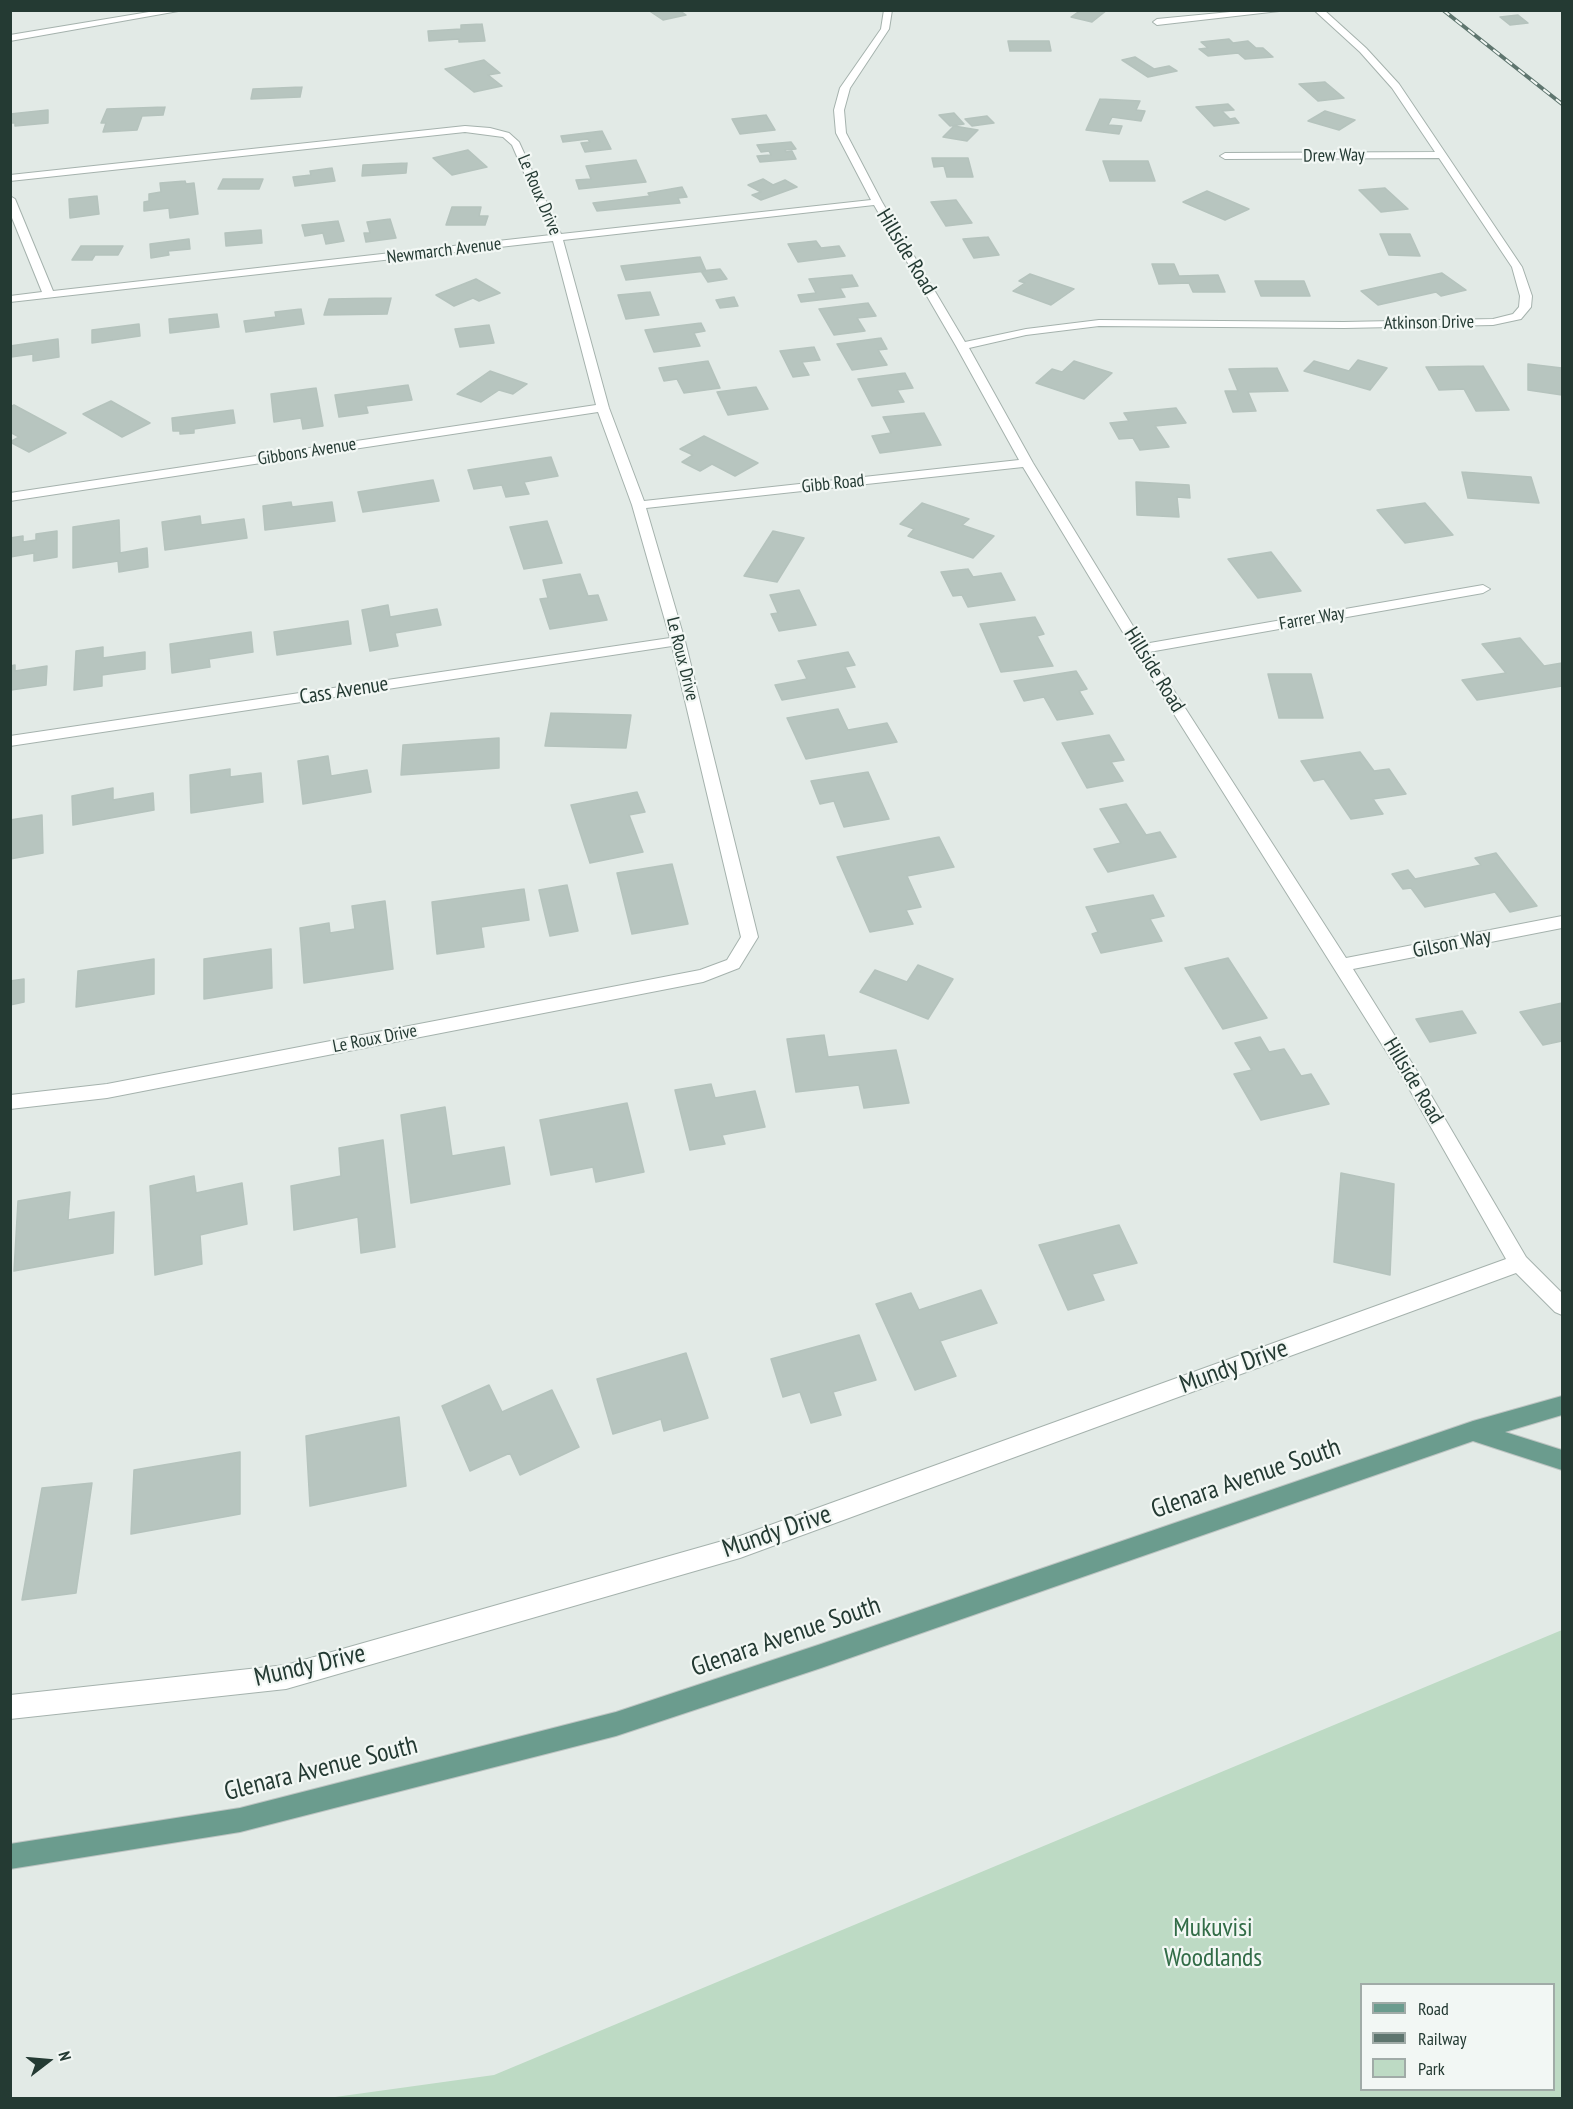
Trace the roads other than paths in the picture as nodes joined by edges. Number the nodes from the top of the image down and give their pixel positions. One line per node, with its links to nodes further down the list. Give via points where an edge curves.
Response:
1 (180, 10): 6 (street)
2 (888, 10): 11 (street, Hillside Road, via 885,29 845,88 839,110 841,133)
3 (1284, 10): 5 (street)
4 (1318, 10): 7 (street, Atkinson Drive, via 1396,86)
5 (1157, 22)
6 (10, 38)
7 (1443, 155): 8 (street, Drew Way); 15 (street, Atkinson Drive, via 1517,267 1527,296 1525,308 1517,317 1493,322 1344,325 1099,323 1026,332)
8 (1225, 156)
9 (10, 178): 12 (street, Le Roux Drive, via 465,129 490,131 506,135 516,144)
10 (10, 199): 13 (street)
11 (877, 202): 12 (street, Newmarch Avenue); 15 (street, Hillside Road)
12 (557, 237): 13 (street, Newmarch Avenue); 16 (street, Le Roux Drive)
13 (49, 295): 14 (street, Newmarch Avenue)
14 (10, 299)
15 (962, 346): 17 (street, Hillside Road)
16 (603, 408): 18 (street, Gibbons Avenue); 19 (street, Le Roux Drive)
17 (1027, 463): 19 (street, Gibb Road); 22 (street, Hillside Road)
18 (10, 497)
19 (639, 505): 21 (street, Le Roux Drive)
20 (1483, 590): 22 (street, Farrer Way)
21 (678, 641): 23 (street, Cass Avenue); 26 (street, Le Roux Drive, via 750,937 733,964 704,976 107,1091)
22 (1140, 649): 25 (street, Hillside Road)
23 (10, 741)
24 (1563, 922): 25 (street, Gilson Way)
25 (1342, 965): 27 (street, Hillside Road)
26 (10, 1102)
27 (1519, 1263): 28 (street, Hillside Road); 32 (street, Mundy Drive, via 740,1547 286,1677)
28 (1563, 1306)
29 (1563, 1406): 30 (main road, Glenara Avenue South)
30 (1473, 1431): 31 (main road); 33 (main road, Glenara Avenue South, via 616,1724 240,1820)
31 (1563, 1460)
32 (10, 1707)
33 (10, 1857)

